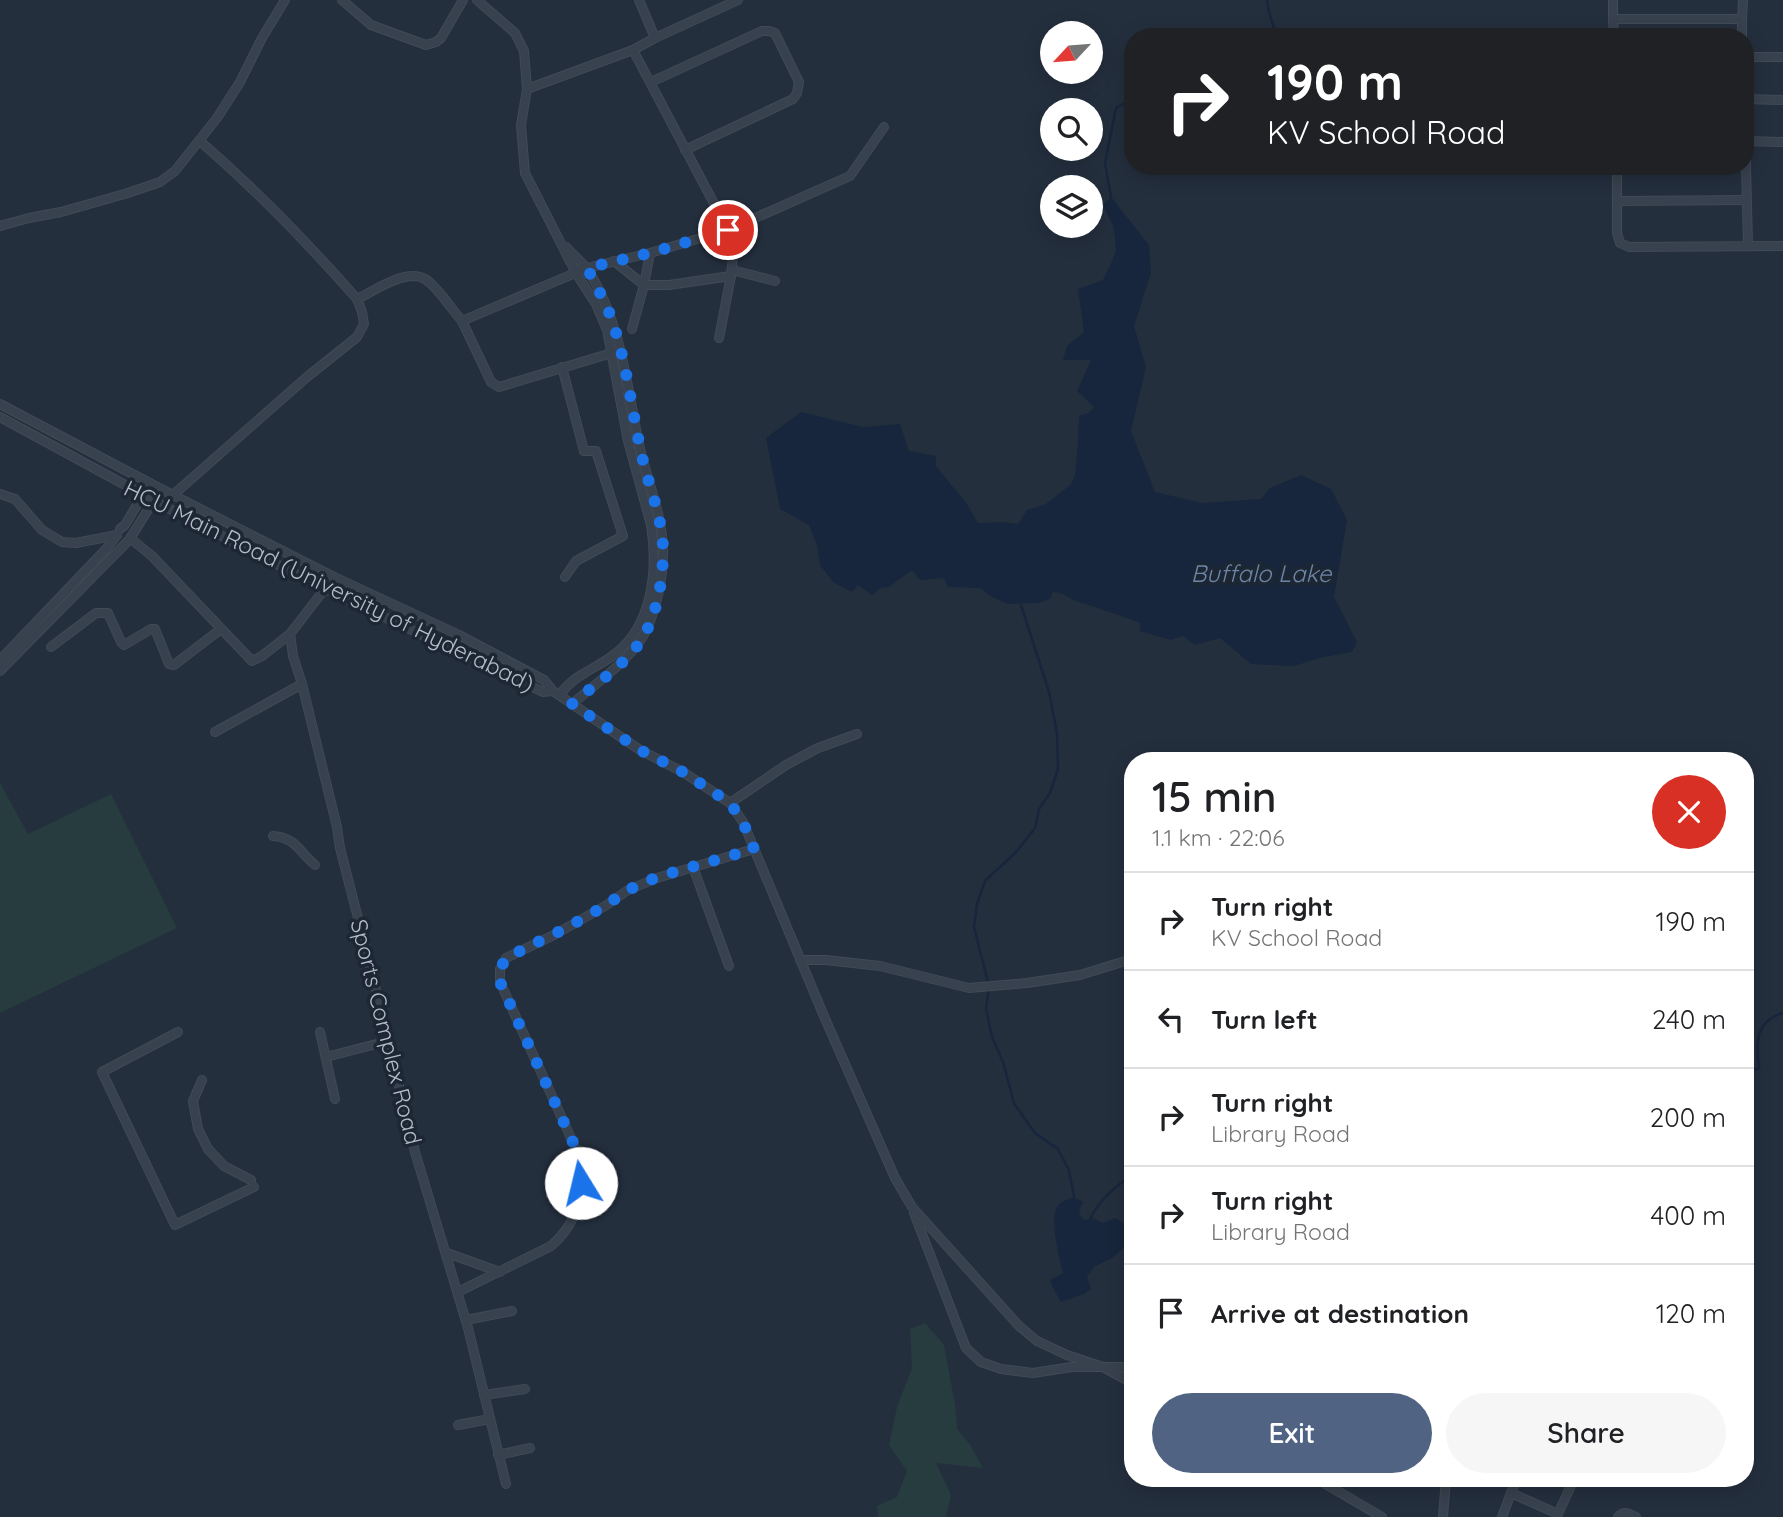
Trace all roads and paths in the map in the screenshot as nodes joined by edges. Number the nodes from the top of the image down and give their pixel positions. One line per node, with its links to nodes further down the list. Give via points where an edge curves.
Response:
1 (285, 0): 22 (street, via 240,82)
2 (342, 0): 3 (street, via 370,24 426,45 440,38)
3 (463, 0)
4 (477, 0): 18 (street, via 515,33 524,51)
5 (639, 0): 13 (street)
6 (738, 0): 13 (street)
7 (1613, 0): 9 (street)
8 (1743, 0): 10 (street)
9 (1614, 19): 10 (street); 11 (street)
10 (1742, 19): 12 (street)
11 (1614, 28)
12 (1742, 28)
13 (655, 38): 14 (street)
14 (633, 50): 17 (street); 18 (street)
15 (1754, 57): 16 (street)
16 (1783, 57)
17 (651, 82): 25 (street); 25 (street, via 762,31 775,33 799,82 793,99)
18 (527, 89): 32 (street, via 521,125 525,173)
19 (1754, 99): 20 (street)
20 (1783, 100)
21 (884, 127): 31 (street, via 850,176)
22 (200, 141): 30 (street, via 160,182); 42 (street)
23 (1754, 141): 24 (street)
24 (1783, 142)
25 (685, 150): 31 (street)
26 (1617, 175): 29 (street)
27 (1746, 175): 28 (street)
28 (1747, 200): 29 (street); 33 (street)
29 (1618, 201): 33 (street, via 1617,233 1620,243 1629,247)
30 (0, 226)
31 (732, 228): 35 (street); 39 (street)
32 (562, 243): 37 (street); 38 (street)
33 (1748, 246): 34 (street)
34 (1783, 246)
35 (650, 253): 36 (street); 41 (street)
36 (614, 261): 37 (street); 41 (street)
37 (587, 268): 38 (street); 46 (street)
38 (576, 273): 43 (street); 47 (street, via 602,317)
39 (732, 273): 40 (street); 41 (street); 45 (street)
40 (775, 281)
41 (644, 285): 44 (street)
42 (357, 299): 43 (street, via 401,277 417,276 433,286); 55 (street, via 363,324 357,337)
43 (462, 321): 48 (street, via 491,382 499,387)
44 (632, 329)
45 (719, 338)
46 (621, 350): 47 (street); 69 (street, via 659,520 663,550 660,587 636,648)
47 (612, 353): 48 (street); 68 (street, via 628,441 651,525 651,587 630,640)
48 (562, 367): 60 (street, via 584,452 596,451 623,536 576,561)
49 (0, 404): 51 (street, HCU Main Road (University of Hyderabad))
50 (0, 417): 54 (street, HCU Main Road (University of Hyderabad))
51 (150, 483): 52 (street, HCU Main Road (University of Hyderabad)); 54 (street)
52 (161, 489): 55 (street, HCU Main Road (University of Hyderabad)); 56 (street)
53 (0, 494): 57 (street, via 15,499 42,530 62,542)
54 (144, 495): 56 (street, HCU Main Road (University of Hyderabad)); 57 (street)
55 (173, 495): 59 (street, HCU Main Road (University of Hyderabad))
56 (155, 501): 58 (street); 61 (street, HCU Main Road (University of Hyderabad))
57 (119, 532): 58 (street, via 121,541); 65 (street)
58 (129, 539): 62 (street, via 152,556); 66 (street)
59 (334, 577): 61 (street); 68 (street, HCU Main Road (University of Hyderabad), via 439,625 544,680)
60 (565, 577)
61 (325, 589): 63 (street); 68 (street, HCU Main Road (University of Hyderabad), via 543,692)
62 (221, 629): 63 (street, via 252,661); 64 (street, via 174,665 169,664 156,629 124,645 104,612)
63 (290, 634): 67 (street, Sports Complex Road)
64 (51, 647)
65 (0, 660)
66 (0, 671)
67 (302, 684): 70 (street); 82 (street, Sports Complex Road)
68 (556, 693): 69 (street, HCU Main Road (University of Hyderabad))
69 (572, 704): 72 (street, HCU Main Road (University of Hyderabad))
70 (215, 732)
71 (857, 734): 72 (street, via 786,765)
72 (730, 803): 74 (street, HCU Main Road (University of Hyderabad))
73 (273, 836): 75 (street, via 291,840)
74 (754, 849): 76 (street); 77 (street, HCU Main Road (University of Hyderabad))
75 (315, 865)
76 (693, 867): 79 (street); 88 (street, via 628,890 506,958 500,969 500,982 582,1169 576,1215 560,1238)
77 (800, 960): 78 (street, via 880,967 969,988 1080,975); 86 (street, HCU Main Road (University of Hyderabad), via 895,1178)
78 (1124, 961)
79 (729, 966)
80 (178, 1032): 84 (street, via 102,1072 175,1225 253,1184 223,1166 198,1129 193,1101)
81 (320, 1032): 83 (street)
82 (388, 1041): 83 (street); 87 (street, Sports Complex Road, via 415,1152)
83 (326, 1057): 85 (street)
84 (202, 1080)
85 (335, 1099)
86 (912, 1207): 92 (street, HCU Main Road (University of Hyderabad), via 1019,1326 1057,1350); 92 (street, via 966,1348 981,1362 1033,1373)
87 (447, 1253): 88 (street); 89 (street, Sports Complex Road)
88 (500, 1272): 89 (street)
89 (458, 1292): 91 (street, Sports Complex Road)
90 (512, 1311): 91 (street)
91 (466, 1320): 96 (street, Sports Complex Road)
92 (1103, 1367): 93 (street); 94 (street, HCU Main Road (University of Hyderabad))
93 (1124, 1367)
94 (1124, 1379)
95 (525, 1389): 96 (street)
96 (484, 1395): 97 (street, Sports Complex Road)
97 (490, 1419): 98 (street); 100 (street, Sports Complex Road)
98 (458, 1425)
99 (530, 1448): 100 (street)
100 (498, 1455): 101 (street, Sports Complex Road)
101 (506, 1484)
102 (1331, 1487): 108 (street)
103 (1445, 1487): 109 (street)
104 (1514, 1487): 106 (street)
105 (1571, 1487): 107 (street)
106 (1511, 1493): 107 (street); 110 (street)
107 (1560, 1516)
108 (1382, 1517)
109 (1443, 1517)
110 (1502, 1517)
111 (1618, 1517): 112 (street, via 1621,1513)
112 (1636, 1517)

